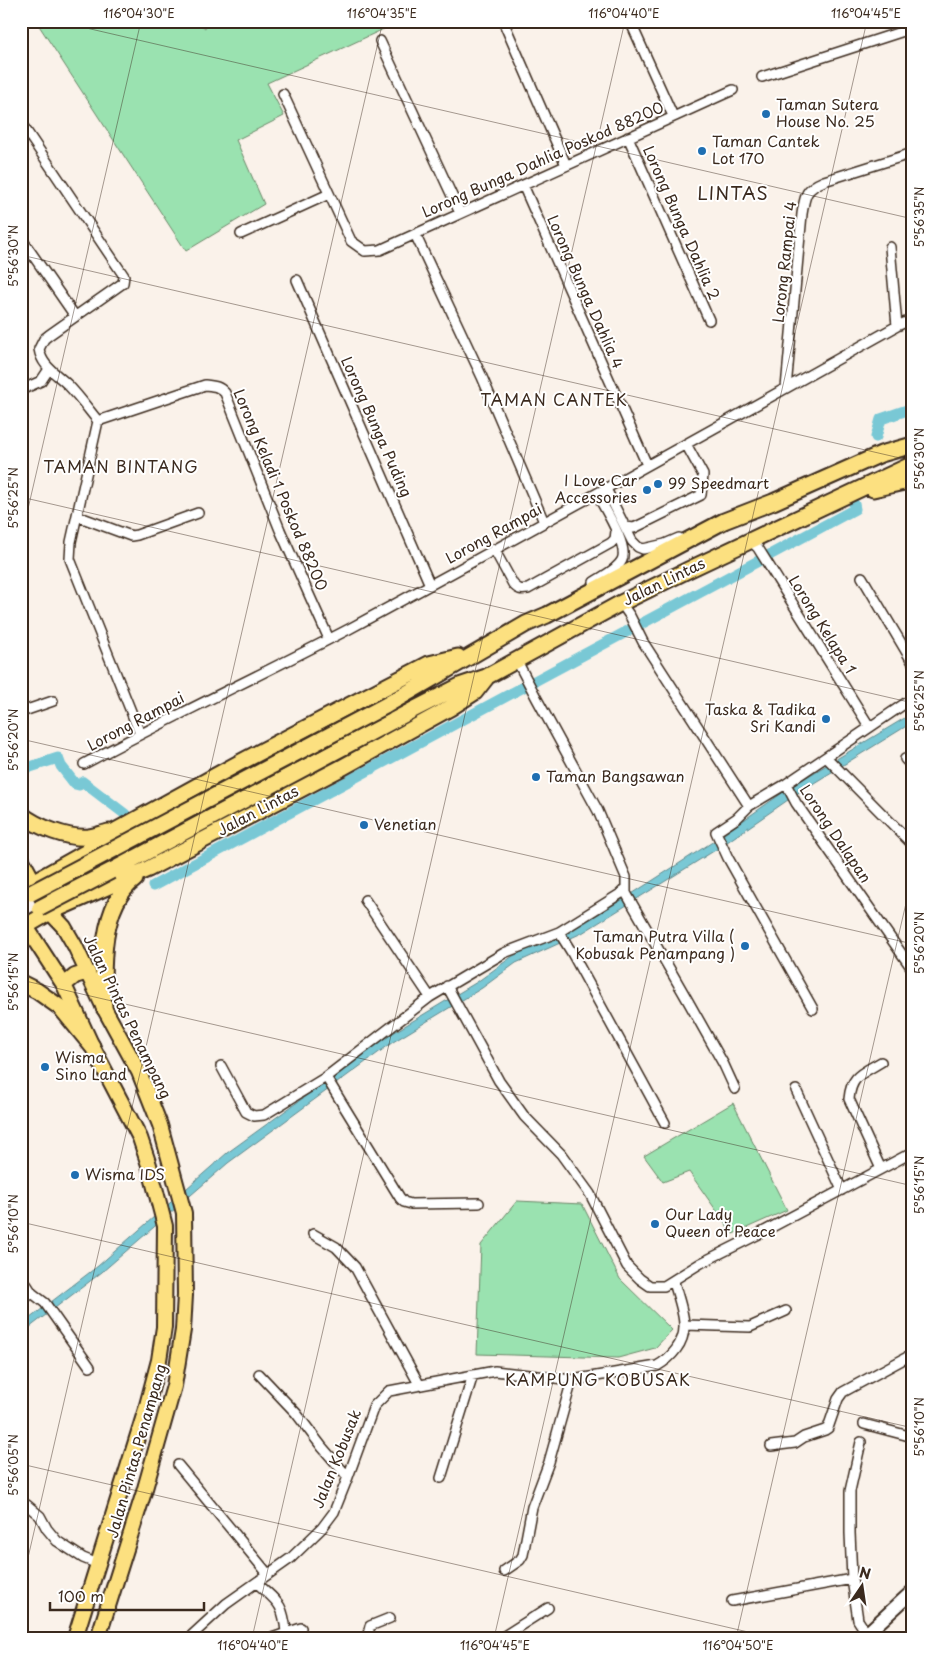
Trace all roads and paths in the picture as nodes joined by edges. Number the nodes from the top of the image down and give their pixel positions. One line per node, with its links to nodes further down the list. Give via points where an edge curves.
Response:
1 (503, 21): 12 (street)
2 (630, 21): 8 (street)
3 (913, 28): 5 (street)
4 (380, 41): 15 (street)
5 (762, 77)
6 (732, 90): 8 (street, Lorong Bunga Dahlia Poskod 88200)
7 (283, 94): 14 (street)
8 (673, 116): 10 (street, Lorong Bunga Dahlia Poskod 88200)
9 (21, 123): 21 (street, via 124,276 122,283)
10 (628, 137): 12 (street, Lorong Bunga Dahlia Poskod 88200); 23 (street, Lorong Bunga Dahlia 2)
11 (913, 154): 26 (street, Lorong Rampai 4, via 824,181 807,191 802,214)
12 (566, 165): 13 (street, Lorong Bunga Dahlia Poskod 88200)
13 (523, 185): 15 (street, Lorong Bunga Dahlia Poskod 88200); 34 (street, Lorong Bunga Dahlia 4)
14 (329, 194): 16 (street); 17 (street, Lorong Bunga Dahlia Poskod 88200, via 351,241 364,251 380,250)
15 (460, 213): 17 (street, Lorong Bunga Dahlia Poskod 88200)
16 (241, 234)
17 (415, 234): 41 (street, via 482,377)
18 (21, 238): 21 (street)
19 (890, 247): 24 (street)
20 (297, 280): 48 (street, Lorong Bunga Puding)
21 (74, 316): 25 (street, via 41,343 40,354)
22 (913, 319): 24 (street, Lorong Rampai)
23 (709, 320)
24 (897, 326): 26 (street, Lorong Rampai)
25 (49, 369): 27 (street, via 41,381); 28 (street, via 69,385)
26 (786, 388): 30 (street, Lorong Rampai)
27 (21, 390)
28 (98, 421): 40 (street); 51 (street, Lorong Keladi 1 Poskod 88200, via 205,385 222,388)
29 (913, 436): 32 (highway, Jalan Lintas, via 895,441)
30 (686, 444): 34 (street, Lorong Rampai); 42 (street, via 703,475 701,495 634,528)
31 (913, 445): 32 (highway, Jalan Lintas)
32 (858, 461): 44 (highway, Jalan Lintas, via 790,485)
33 (913, 464): 38 (highway, Jalan Lintas)
34 (647, 465): 36 (street, Lorong Rampai)
35 (913, 480): 38 (highway, Jalan Lintas)
36 (606, 489): 37 (street, Lorong Rampai); 42 (street)
37 (597, 494): 41 (street, Lorong Rampai); 43 (street)
38 (841, 497): 45 (highway, Jalan Lintas)
39 (198, 513): 40 (street, via 131,536)
40 (77, 516): 60 (street, via 70,559)
41 (544, 522): 46 (street, Lorong Rampai)
42 (626, 527): 44 (street, via 632,541 643,549)
43 (616, 532): 46 (street, via 611,542 521,590 513,584); 50 (street, via 624,553 617,566)
44 (700, 533): 50 (highway, Jalan Lintas)
45 (754, 544): 49 (highway, Jalan Lintas, via 688,570); 59 (street, Lorong Kelapa 1)
46 (494, 549): 48 (street, Lorong Rampai)
47 (862, 577): 54 (street)
48 (430, 585): 51 (street, Lorong Rampai)
49 (621, 603): 53 (highway, Jalan Lintas); 66 (street)
50 (546, 615): 52 (highway, Jalan Lintas)
51 (329, 639): 60 (street, Lorong Rampai)
52 (476, 653): 68 (highway, Jalan Lintas, via 429,664); 74 (highway, Jalan Lintas, bridge, via 385,706)
53 (517, 660): 55 (highway, Jalan Lintas); 75 (street, via 598,811 626,877)
54 (913, 663)
55 (486, 677): 72 (highway, Jalan Lintas, via 475,692 450,708); 77 (highway, Jalan Lintas, bridge, via 414,710 111,871)
56 (913, 698): 59 (street)
57 (53, 701): 58 (street)
58 (21, 712)
59 (869, 726): 61 (street)
60 (140, 734): 63 (street, Lorong Rampai)
61 (829, 758): 65 (street); 69 (street)
62 (905, 759): 64 (street)
63 (84, 764)
64 (913, 767)
65 (786, 784): 66 (street, Lorong Dalapan); 80 (street, Lorong Dalapan)
66 (749, 806): 87 (street, Lorong Dalapan, via 716,832)
67 (21, 814): 68 (highway, via 41,827 72,835 89,837)
68 (117, 830): 70 (highway, Jalan Lintas)
69 (913, 845)
70 (85, 852): 73 (highway, via 70,872 69,887 86,895); 74 (highway, Jalan Lintas)
71 (21, 858): 74 (main road, Jalan Pintas Penampang)
72 (148, 869): 73 (highway, Jalan Lintas); 86 (highway, via 119,895 110,918 104,962)
73 (104, 889): 77 (highway, Jalan Lintas)
74 (27, 890): 77 (main road, Jalan Pintas Penampang)
75 (625, 891): 79 (street); 92 (street)
76 (365, 900): 85 (street)
77 (45, 910): 78 (highway, Jalan Lintas); 81 (main road, Jalan Pintas Penampang, via 64,927)
78 (22, 923): 83 (main road, Jalan Pintas Penampang)
79 (559, 932): 84 (street, via 504,953); 94 (street)
80 (913, 970)
81 (88, 972): 83 (main road, via 75,976); 86 (main road, Jalan Pintas Penampang)
82 (21, 983): 88 (highway, via 61,1008)
83 (64, 985): 88 (main road, Jalan Pintas Penampang)
84 (447, 986): 85 (street); 101 (street, via 500,1081 524,1116 561,1154 590,1194 628,1266 650,1286)
85 (430, 997): 91 (street)
86 (104, 1008): 133 (main road, Jalan Pintas Penampang, via 139,1072 169,1155 184,1213 186,1295 174,1386)
87 (813, 1009)
88 (92, 1046): 120 (main road, Jalan Pintas Penampang, via 140,1138 165,1226 166,1290 159,1360)
89 (881, 1062): 96 (street, via 854,1079 850,1099)
90 (221, 1066): 91 (street, via 246,1112 254,1116 264,1115)
91 (327, 1078): 98 (street, via 394,1191 404,1202)
92 (735, 1089)
93 (796, 1090): 97 (street)
94 (665, 1123)
95 (913, 1152): 96 (street)
96 (881, 1169): 97 (street)
97 (842, 1190): 101 (street, via 701,1263)
98 (480, 1203)
99 (313, 1234): 111 (street, via 336,1247 355,1267)
100 (21, 1276): 102 (street)
101 (674, 1282): 105 (street)
102 (32, 1294): 103 (street); 107 (street, via 45,1303)
103 (21, 1301)
104 (786, 1311): 105 (street, via 750,1327)
105 (685, 1325): 110 (street, Jalan Kobusak, via 681,1341 669,1359 657,1366)
106 (913, 1354): 115 (street, via 843,1392 825,1430 795,1443)
107 (90, 1367)
108 (259, 1374): 117 (street)
109 (473, 1375): 110 (street, Jalan Kobusak, via 495,1371); 111 (street, Jalan Kobusak); 118 (street)
110 (572, 1380): 121 (street, via 549,1462 532,1507 523,1556)
111 (418, 1384): 117 (street, Jalan Kobusak, via 389,1391 374,1406)
112 (864, 1424): 113 (street)
113 (913, 1437)
114 (861, 1442): 123 (street, via 850,1491)
115 (770, 1446)
116 (178, 1465): 122 (street)
117 (348, 1477): 122 (street, Jalan Kobusak, via 334,1512 322,1528 291,1558)
118 (441, 1478)
119 (27, 1505): 120 (street, via 40,1516 57,1541)
120 (98, 1564): 132 (main road, Jalan Pintas Penampang)
121 (504, 1571)
122 (268, 1574): 124 (street, Jalan Kobusak)
123 (852, 1579): 126 (street); 131 (street, via 858,1620)
124 (257, 1583): 130 (street, via 280,1605); 134 (street, Jalan Kobusak, via 226,1604)
125 (913, 1591): 131 (main road)
126 (732, 1601)
127 (548, 1608): 137 (street)
128 (390, 1618): 136 (street, via 370,1626)
129 (301, 1628): 130 (street)
130 (286, 1632): 135 (street)
131 (864, 1636)
132 (75, 1638)
133 (98, 1638)
134 (189, 1638)
135 (272, 1638)
136 (367, 1638)
137 (501, 1638)

